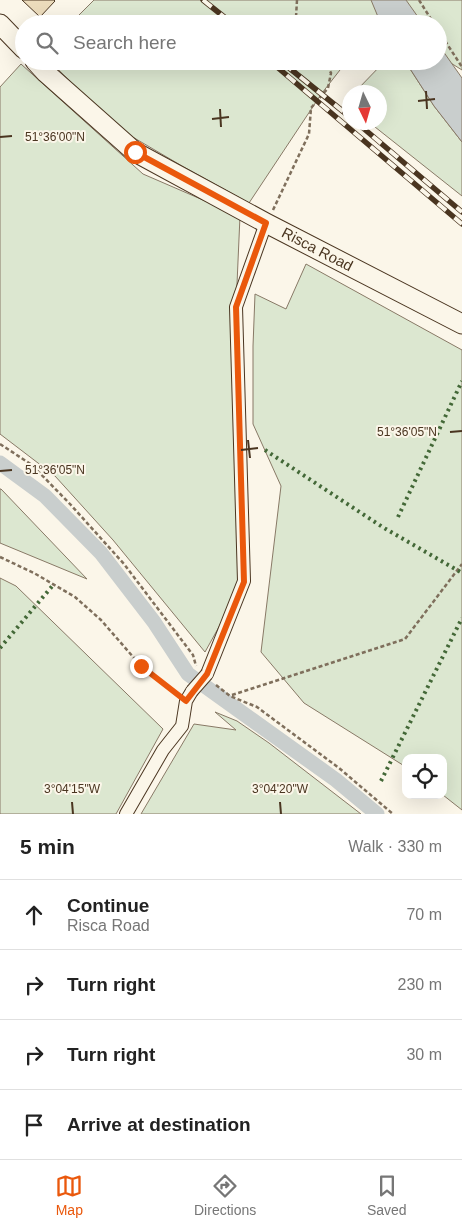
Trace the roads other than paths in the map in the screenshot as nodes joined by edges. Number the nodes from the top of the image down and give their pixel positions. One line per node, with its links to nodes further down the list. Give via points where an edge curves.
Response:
1 (0, 24): 2 (main road)
2 (15, 40)
3 (44, 70): 4 (main road, Risca Road, via 135,152)
4 (266, 223): 5 (main road, Risca Road); 6 (street, bridge, via 236,307 244,582 206,676 189,696 182,726 163,750)
5 (462, 324)
6 (126, 814)

